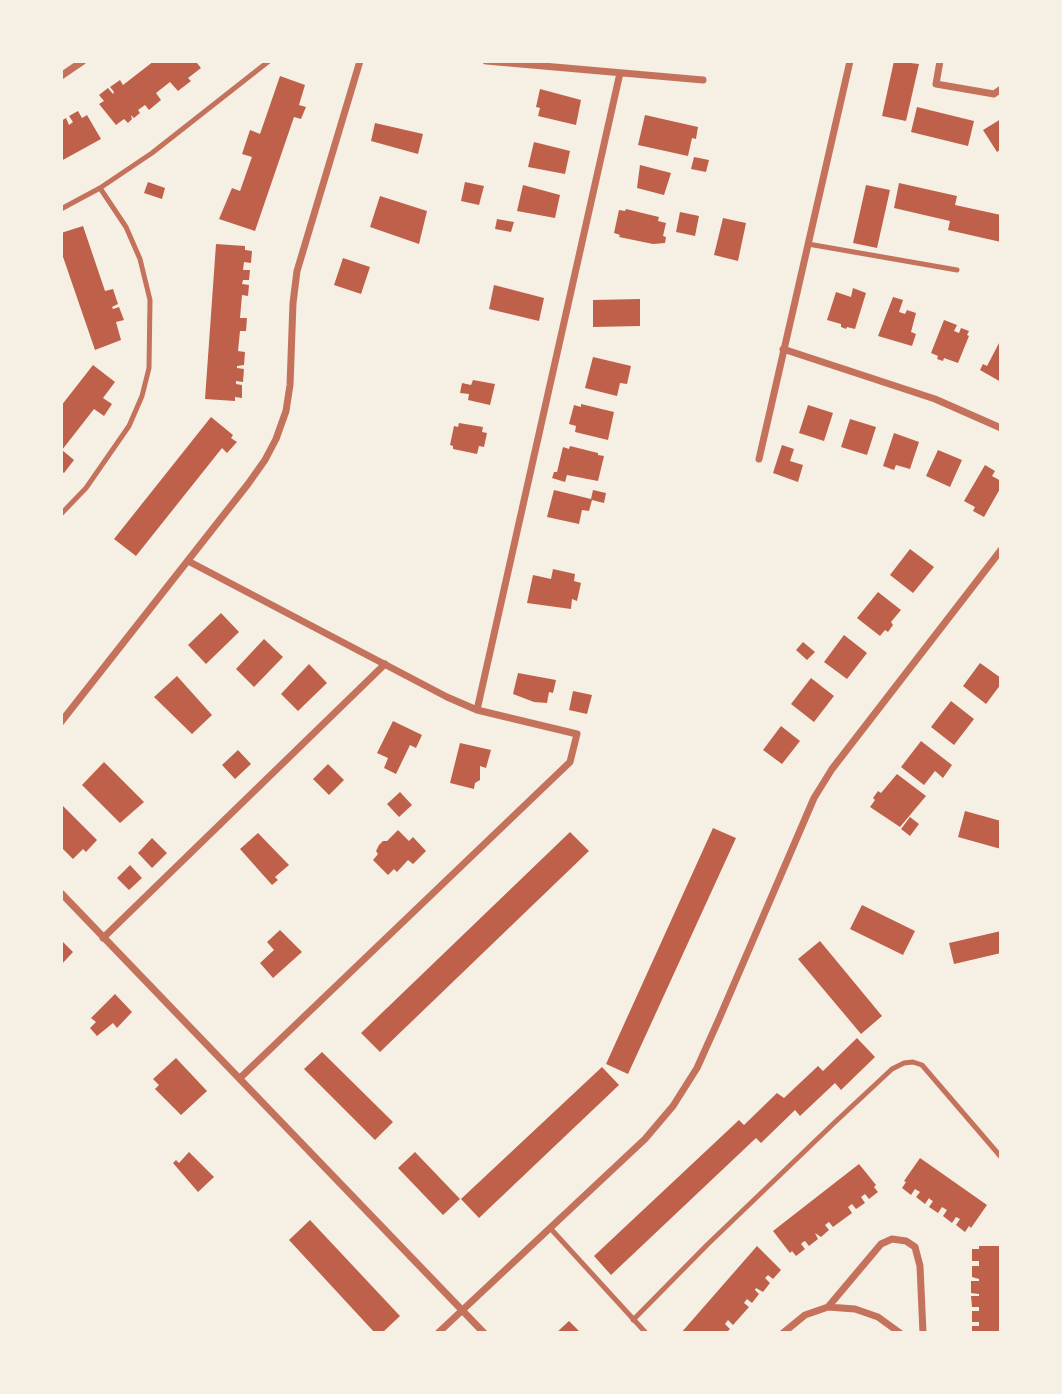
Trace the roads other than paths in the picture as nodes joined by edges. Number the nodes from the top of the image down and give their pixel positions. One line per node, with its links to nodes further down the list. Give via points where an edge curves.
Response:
1 (83, 61): 8 (street)
2 (269, 61): 11 (lane)
3 (360, 61): 20 (street, via 297,271 286,411 265,460)
4 (486, 61): 7 (street)
5 (850, 61): 13 (street)
6 (940, 61): 10 (street, via 936,84 993,94)
7 (621, 73): 9 (street); 22 (street)
8 (61, 76)
9 (703, 80)
10 (1001, 89)
11 (100, 188): 12 (lane); 18 (lane, via 140,259 150,300 149,368 129,426 86,488)
12 (61, 209)
13 (808, 244): 14 (lane); 15 (street)
14 (957, 270)
15 (783, 349): 16 (street, via 935,399); 17 (street)
16 (1001, 428)
17 (759, 459)
18 (61, 514)
19 (1001, 550): 28 (street, via 814,798 697,1068 673,1105 645,1139)
20 (188, 561): 21 (street); 23 (street)
21 (385, 664): 22 (street); 25 (street)
22 (477, 710): 26 (street, via 577,734 570,762)
23 (61, 722)
24 (61, 894): 25 (street)
25 (103, 938): 26 (street)
26 (240, 1078): 30 (street)
27 (1001, 1157): 31 (lane, via 922,1065 904,1063 823,1133)
28 (551, 1229): 30 (street); 31 (lane)
29 (828, 1307): 35 (street, via 805,1315); 36 (street, via 878,1317); 37 (street, via 881,1244 892,1239 906,1241 915,1247 920,1266)
30 (463, 1310): 32 (street); 33 (street)
31 (633, 1320): 34 (lane)
32 (438, 1333)
33 (484, 1333)
34 (646, 1333)
35 (783, 1333)
36 (900, 1333)
37 (923, 1333)

